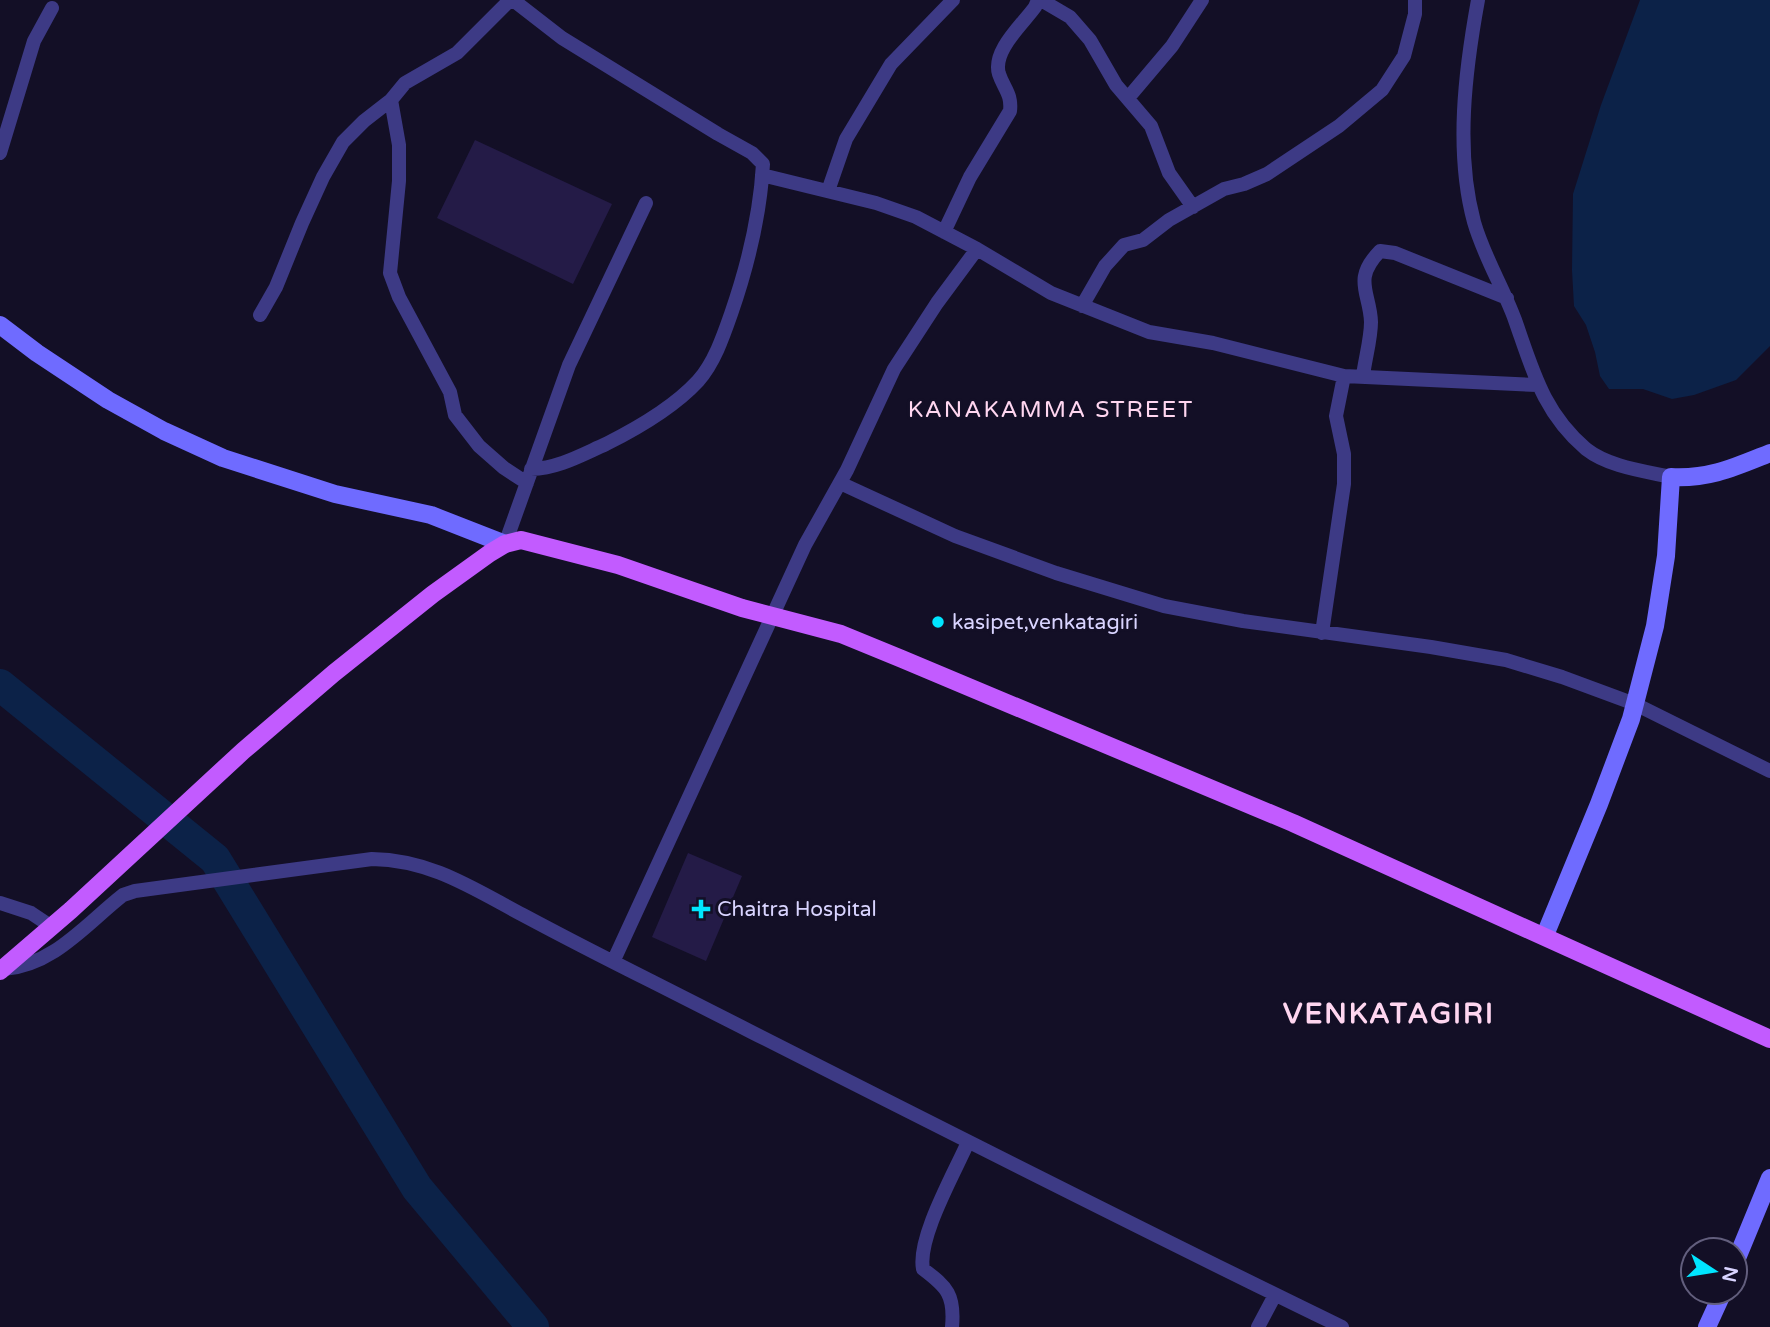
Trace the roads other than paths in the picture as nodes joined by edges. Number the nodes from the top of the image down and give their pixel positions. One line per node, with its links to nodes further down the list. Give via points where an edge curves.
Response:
1 (512, 0): 9 (street, via 457,53 405,83); 11 (street, via 562,38 752,153 763,164)
2 (953, 0): 12 (street, via 886,73)
3 (1202, 0): 8 (street, via 1172,46)
4 (1415, 0): 14 (street, via 1404,56 1382,90 1339,126 1267,174 1224,189)
5 (1478, 0): 17 (street, via 1466,109 1465,167 1474,221 1488,263)
6 (1035, 2): 8 (street, via 1070,18); 15 (street, via 998,58 1012,100 1010,111 970,177)
7 (52, 8): 10 (street, via 34,41)
8 (1128, 98): 14 (street, via 1151,126 1169,173)
9 (391, 100): 19 (street, via 343,142); 25 (street, via 399,145 399,181 390,273 450,392 455,415 504,468)
10 (0, 153)
11 (762, 175): 12 (street); 25 (street, via 746,272 720,344 698,380 663,410 618,438)
12 (821, 189): 15 (street, via 916,217)
13 (646, 203): 25 (street, via 569,365)
14 (1193, 207): 18 (street, via 1143,240 1124,245 1105,266)
15 (944, 232): 16 (street)
16 (977, 249): 18 (street, via 1025,280); 27 (street, via 894,369)
17 (1507, 298): 22 (street, via 1380,251 1363,286 1371,322); 23 (street)
18 (1082, 306): 21 (street, via 1149,332)
19 (260, 315)
20 (0, 325): 28 (main road, via 108,400 223,458 335,494 431,515)
21 (1344, 376): 22 (street); 30 (street, via 1336,416 1344,454 1344,484)
22 (1363, 376): 23 (street)
23 (1537, 385): 26 (street, via 1559,422 1588,450 1616,464)
24 (1770, 453): 26 (main road, via 1695,478)
25 (529, 476): 28 (street)
26 (1671, 477): 31 (main road, via 1667,556)
27 (840, 483): 29 (street); 30 (street, via 956,536 1056,573 1164,606)
28 (505, 544): 29 (main road, via 521,540 558,549); 34 (main road, via 389,628 243,751)
29 (773, 615): 35 (main road, via 841,634 902,659 1293,823); 36 (street)
30 (1322, 633): 31 (street, via 1506,660)
31 (1635, 704): 32 (street); 35 (main road, via 1600,804)
32 (1770, 771)
33 (0, 903): 34 (street)
34 (52, 927): 37 (main road)
35 (1545, 935): 38 (main road)
36 (613, 962): 37 (street, via 422,865 372,859 135,891 123,895 53,954); 39 (street)
37 (2, 970)
38 (1770, 1039)
39 (968, 1142): 42 (street); 44 (street, via 921,1258 923,1269 944,1284 952,1300)
40 (1770, 1178): 41 (main road)
41 (1746, 1236)
42 (1275, 1295): 45 (street); 46 (street)
43 (1717, 1306): 47 (main road)
44 (952, 1327)
45 (1258, 1327)
46 (1342, 1327)
47 (1707, 1327)

